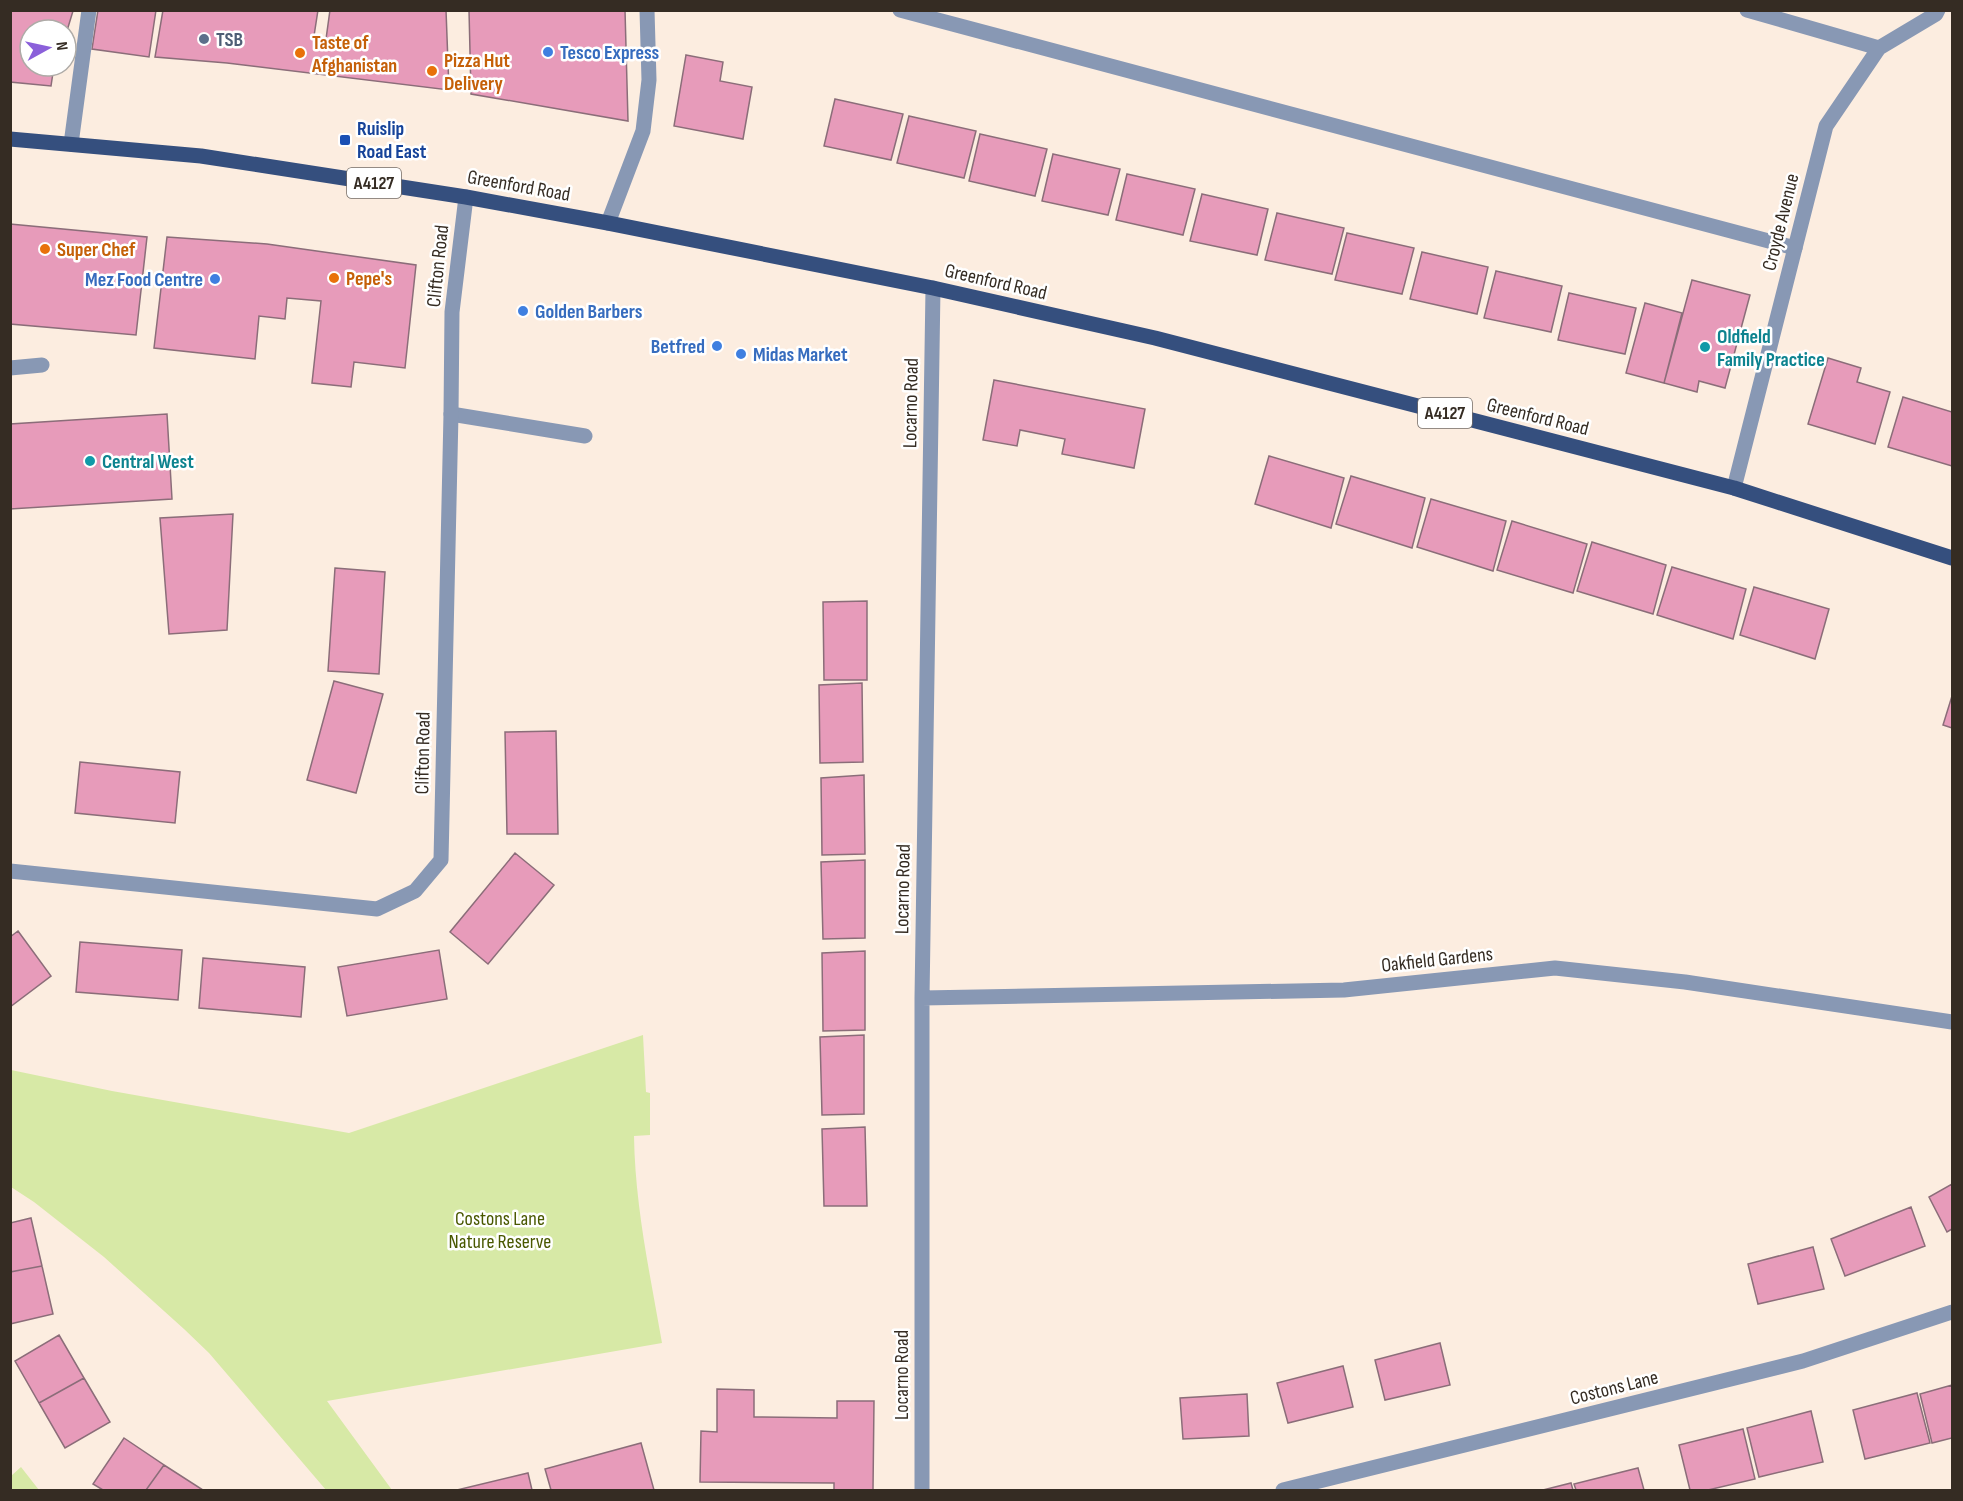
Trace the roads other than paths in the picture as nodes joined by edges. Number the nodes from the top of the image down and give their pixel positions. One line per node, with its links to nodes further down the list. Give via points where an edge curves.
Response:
1 (89, 10): 8 (street)
2 (647, 10): 10 (street, via 649,80 643,131)
3 (900, 10): 11 (street)
4 (1747, 10): 6 (street)
5 (1938, 10): 6 (street, Croyde Avenue)
6 (1879, 48): 11 (street, Croyde Avenue, via 1826,126)
7 (10, 139): 8 (main road, Greenford Road / A4127)
8 (71, 144): 9 (main road, Greenford Road / A4127, via 201,156)
9 (466, 197): 10 (main road, Greenford Road / A4127); 15 (street, Clifton Road, via 452,312)
10 (608, 223): 12 (main road, Greenford Road / A4127)
11 (1795, 248): 17 (street, Croyde Avenue)
12 (933, 288): 17 (main road, Greenford Road / A4127, via 1155,338); 20 (street, Locarno Road)
13 (42, 365): 14 (street)
14 (10, 368)
15 (451, 414): 16 (street); 19 (street, Clifton Road, via 441,860 415,891 377,909)
16 (585, 435)
17 (1734, 488): 18 (main road, Greenford Road / A4127)
18 (1953, 558)
19 (10, 872)
20 (922, 998): 21 (street, Oakfield Gardens, via 1344,990 1555,968 1684,982); 23 (street, Locarno Road)
21 (1953, 1022)
22 (1953, 1312): 24 (street, Costons Lane, via 1803,1361)
23 (922, 1491)
24 (1283, 1491)

